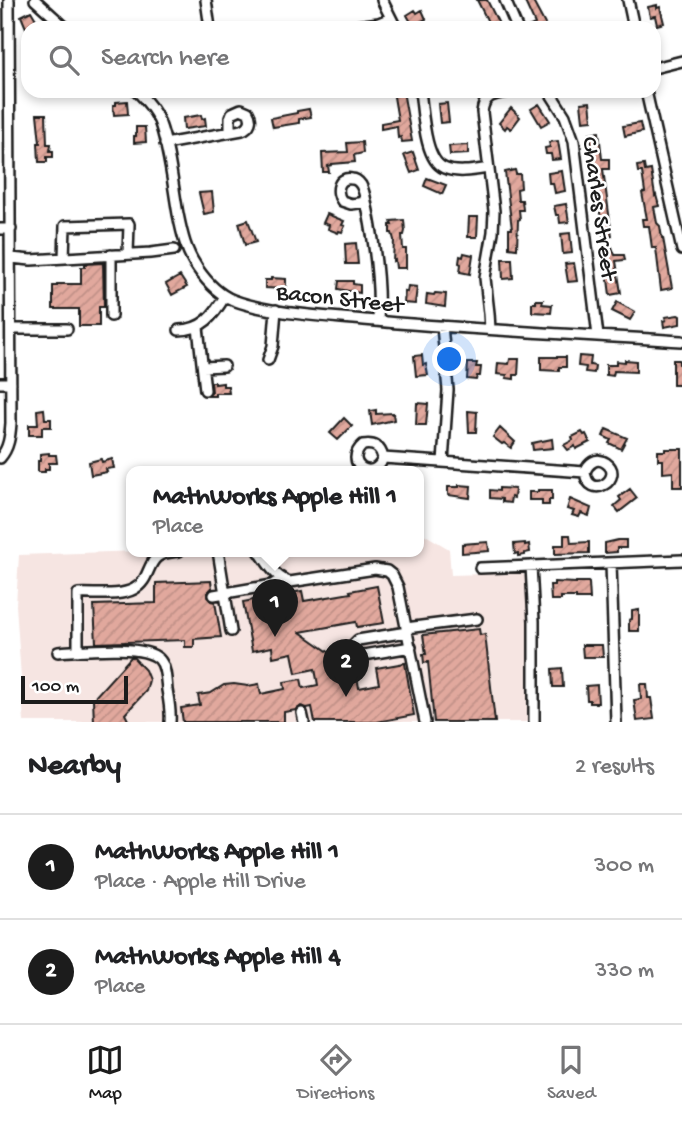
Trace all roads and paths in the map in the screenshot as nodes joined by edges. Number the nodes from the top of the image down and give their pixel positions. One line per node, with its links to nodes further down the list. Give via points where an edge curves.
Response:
1 (9, 0): 14 (street)
2 (35, 0): 8 (street)
3 (206, 0): 9 (street)
4 (382, 0): 7 (street)
5 (505, 0): 12 (street)
6 (628, 0): 13 (street)
7 (391, 18): 10 (street); 11 (street)
8 (58, 21)
9 (209, 21)
10 (384, 21)
11 (392, 21)
12 (514, 21)
13 (632, 21)
14 (4, 59): 27 (street)
15 (682, 61): 16 (street)
16 (661, 66)
17 (144, 98): 23 (street, Bacon Street, via 156,115)
18 (421, 98): 24 (street, via 434,160 449,170)
19 (488, 98): 24 (street, via 482,120)
20 (553, 98): 44 (street, Charles Street, via 575,141)
21 (648, 98): 29 (street)
22 (230, 132): 23 (street)
23 (165, 144): 34 (street, Bacon Street, via 189,254)
24 (489, 168): 42 (street, via 494,211 485,278)
25 (366, 202): 37 (street)
26 (0, 229): 27 (street)
27 (11, 229): 32 (street)
28 (174, 250): 30 (street)
29 (682, 250)
30 (128, 254): 31 (street); 33 (street, via 128,224 65,226)
31 (111, 255): 33 (street); 36 (street)
32 (11, 258): 33 (street); 40 (street)
33 (64, 258)
34 (225, 296): 35 (street, Bacon Street); 39 (street)
35 (276, 310): 37 (street, Bacon Street); 46 (street)
36 (111, 316)
37 (378, 321): 38 (street, Bacon Street)
38 (442, 326): 42 (street, Bacon Street); 54 (street, via 448,380)
39 (198, 327): 43 (street); 48 (street)
40 (11, 329): 41 (street); 50 (street)
41 (67, 329)
42 (489, 329): 44 (street, Bacon Street)
43 (179, 330)
44 (598, 336): 45 (street, Bacon Street)
45 (682, 341)
46 (268, 360)
47 (224, 366): 48 (street)
48 (202, 367): 51 (street)
49 (0, 383): 50 (street)
50 (11, 383): 52 (street, via 9,441)
51 (205, 390)
52 (0, 458)
53 (383, 458): 54 (street)
54 (443, 463): 55 (street)
55 (584, 472)
56 (157, 557): 64 (street, via 137,588)
57 (219, 557): 65 (street)
58 (263, 557): 63 (street)
59 (682, 560): 60 (street)
60 (611, 564): 61 (street); 77 (street)
61 (531, 566): 62 (street); 76 (street)
62 (480, 568)
63 (281, 579): 65 (street, via 272,585); 69 (street, via 295,582 387,571 398,587)
64 (102, 593): 67 (street); 72 (street, via 78,594)
65 (225, 593): 66 (street); 70 (street)
66 (214, 595)
67 (103, 605)
68 (477, 619): 69 (street)
69 (407, 630): 71 (street); 71 (street, via 358,640 353,649 364,655)
70 (231, 631)
71 (411, 647): 74 (street)
72 (78, 651): 73 (street); 75 (street, via 136,650 158,658 171,708)
73 (58, 652)
74 (423, 720)
75 (170, 722)
76 (534, 722)
77 (616, 722)

